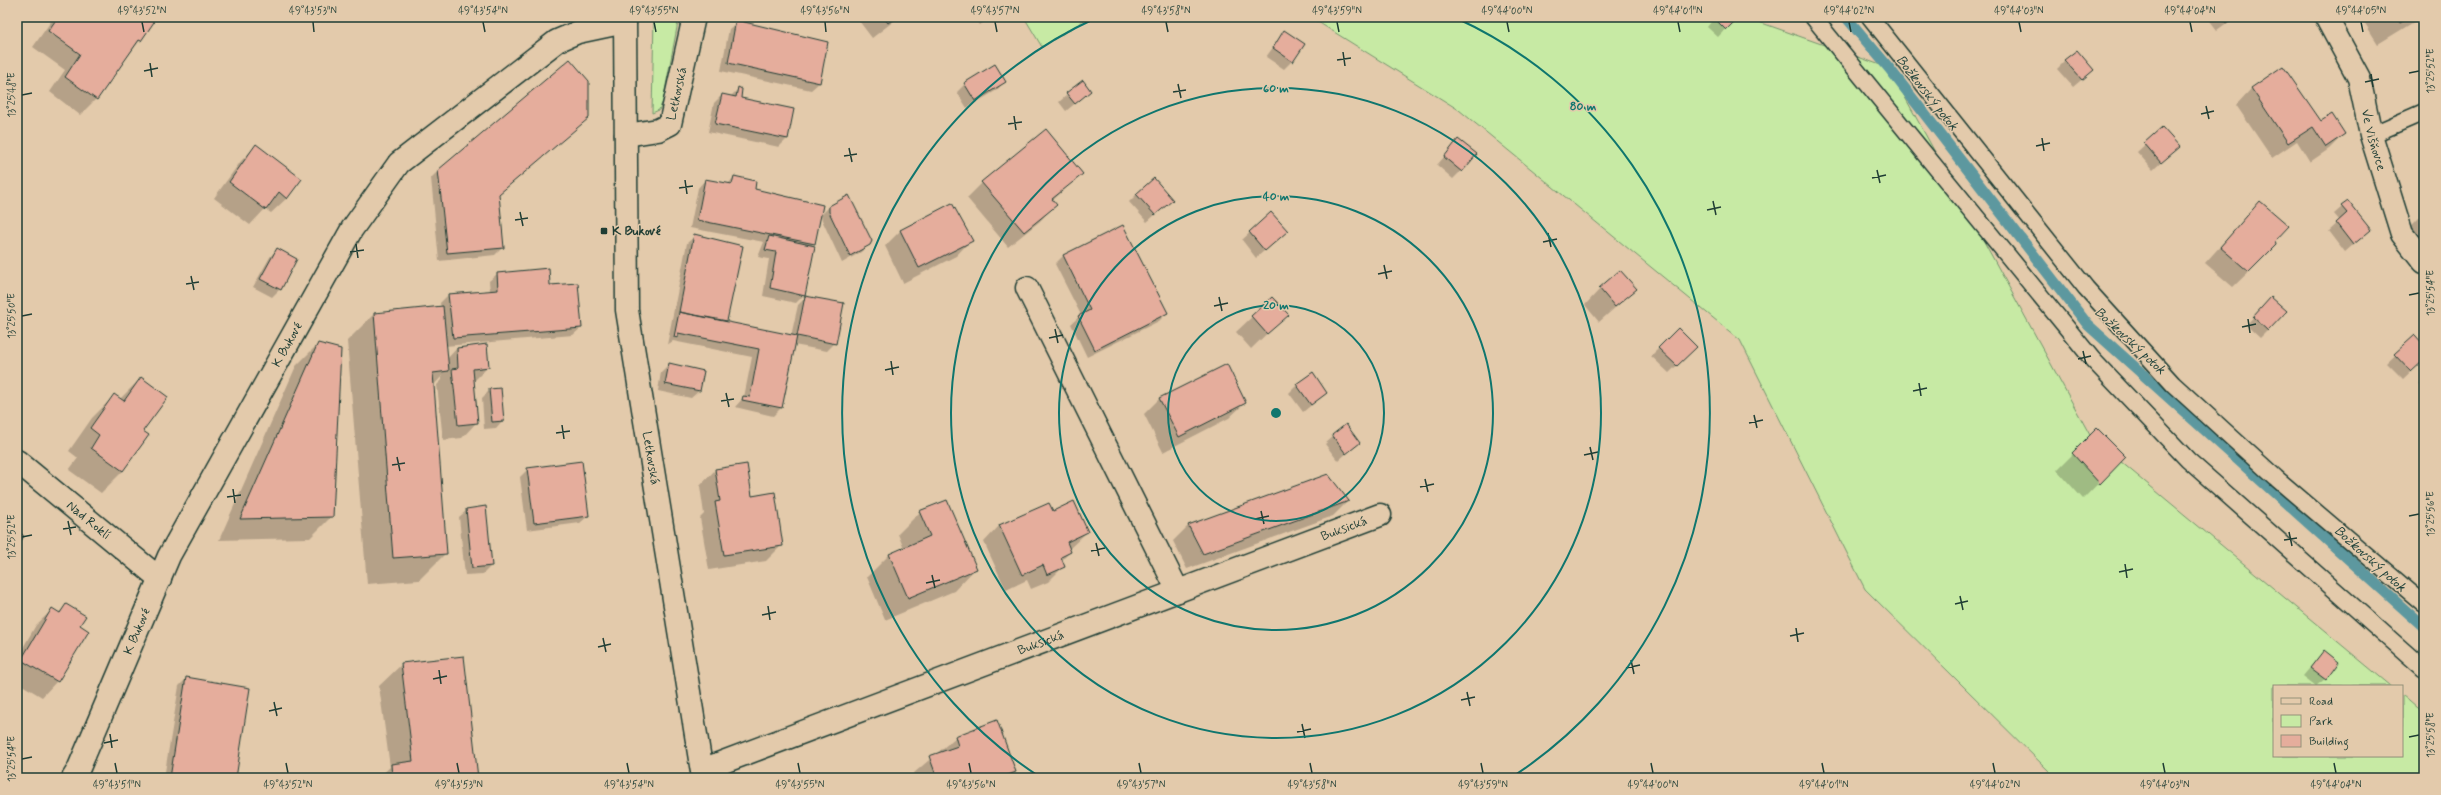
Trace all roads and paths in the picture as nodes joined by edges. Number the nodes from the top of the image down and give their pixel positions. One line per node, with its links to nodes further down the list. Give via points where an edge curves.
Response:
1 (694, 17): 8 (street, Letkovská, via 670,124 658,130)
2 (1813, 17): 16 (lane, via 2093,360 2188,460)
3 (1870, 17): 15 (lane, via 2086,288 2173,384 2276,478)
4 (2326, 17): 7 (street, Ve Višňovce, via 2359,78)
5 (625, 19): 8 (street, Letkovská); 13 (street, K Bukové, via 578,32 557,41 399,163 352,229 169,556)
6 (2424, 112): 7 (lane)
7 (2371, 135): 9 (street, Ve Višňovce, via 2402,234)
8 (626, 136): 17 (street, Letkovská, via 627,310)
9 (2424, 262)
10 (1027, 288): 14 (street)
11 (17, 461): 13 (street, Nad Roklí)
12 (1380, 515): 14 (street, Buksická)
13 (160, 579): 18 (street, K Bukové)
14 (1178, 591): 17 (street, Buksická)
15 (2424, 604)
16 (2424, 669)
17 (702, 774)
18 (73, 778)

